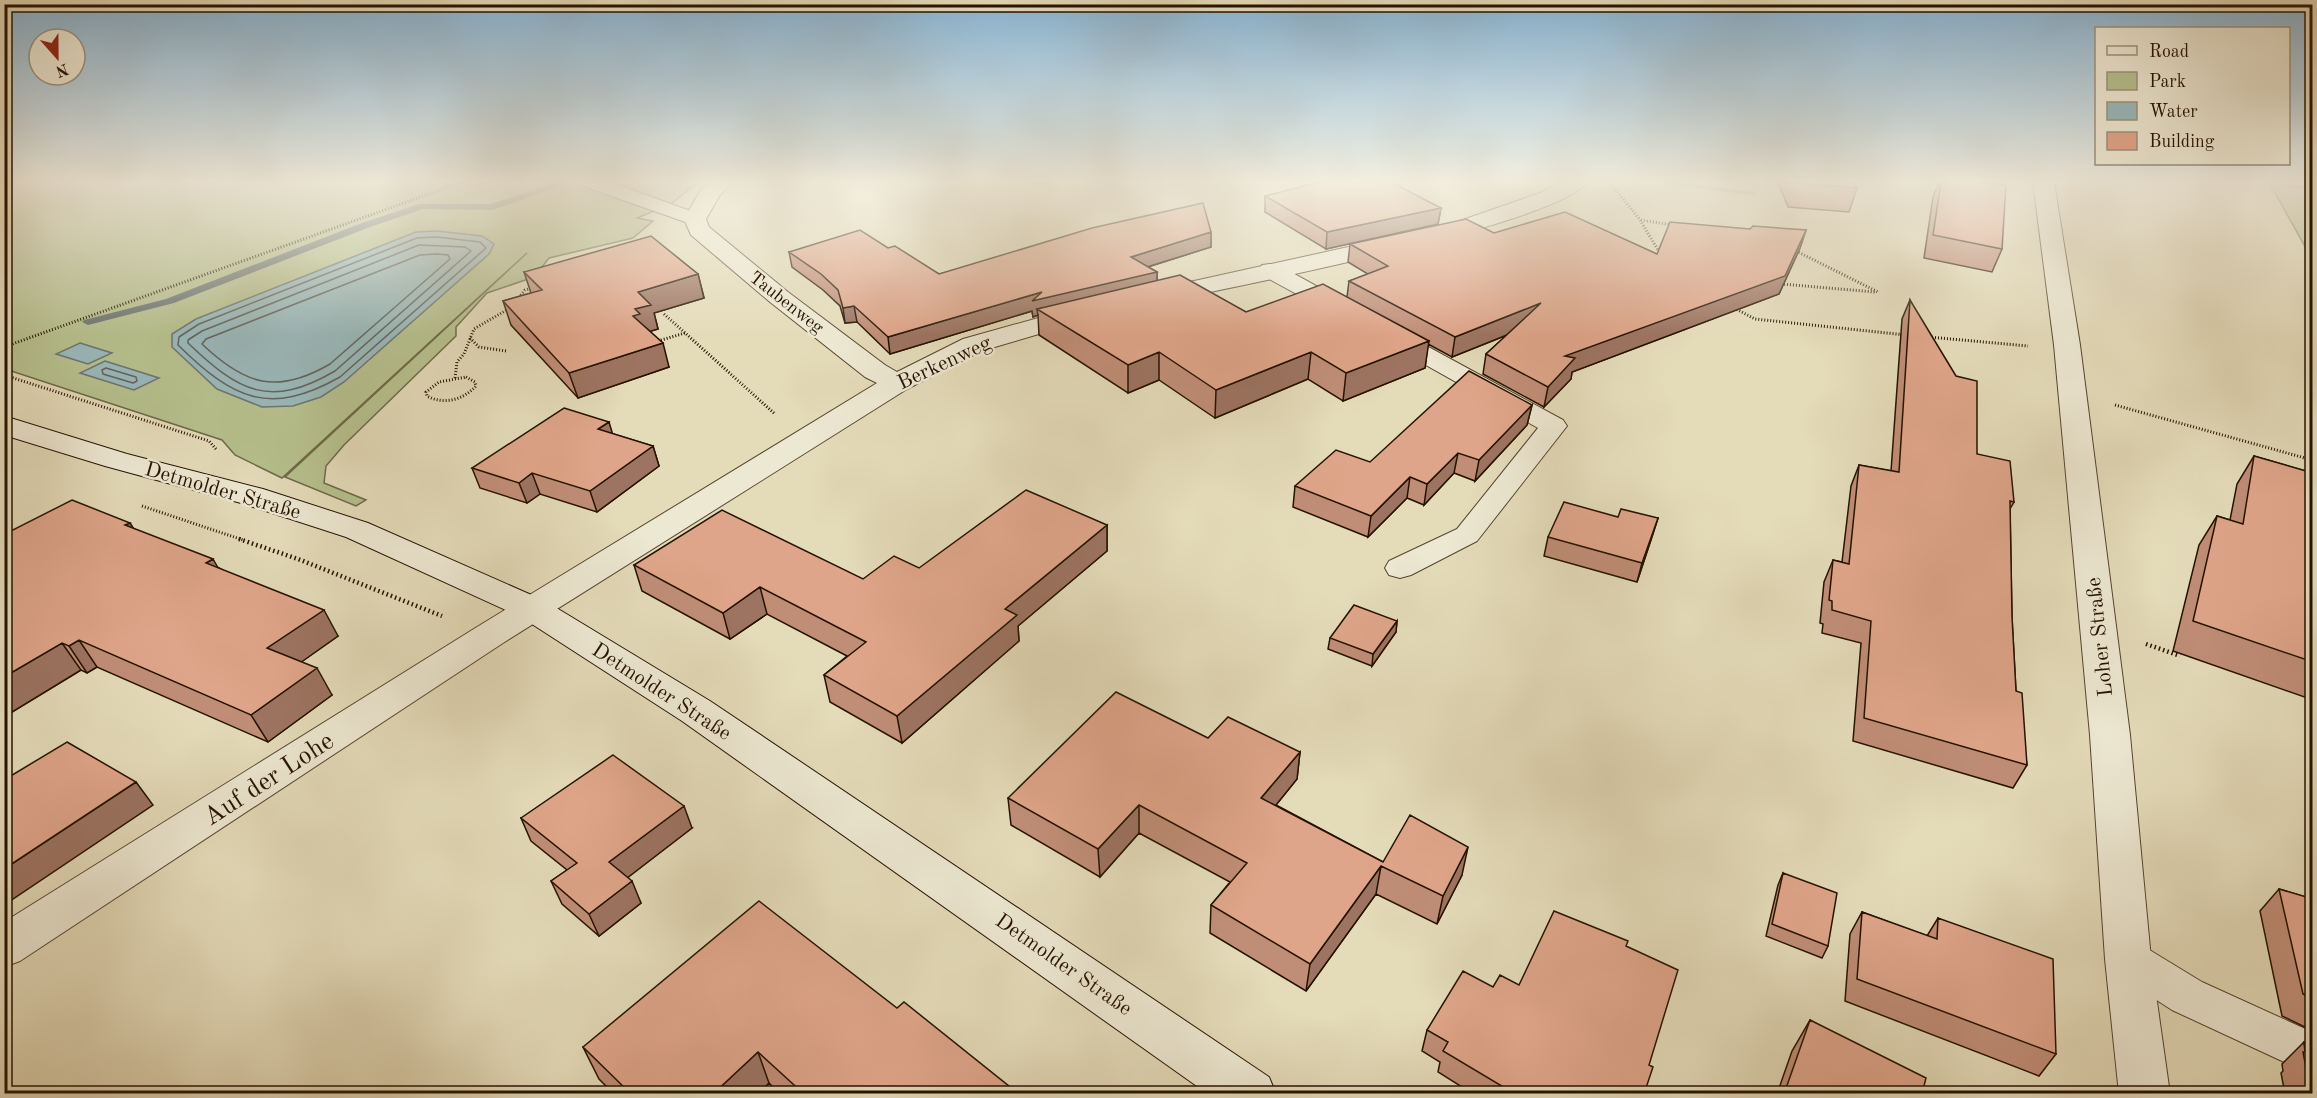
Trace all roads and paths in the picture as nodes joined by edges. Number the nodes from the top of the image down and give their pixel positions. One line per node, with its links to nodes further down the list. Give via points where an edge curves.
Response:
1 (320, 233): 21 (path)
2 (703, 233): 24 (street, Taubenweg, via 779,297 875,371)
3 (1439, 233): 8 (street)
4 (1648, 233): 7 (path)
5 (2050, 233): 25 (street, Loher Straße)
6 (1795, 250): 9 (path, via 1878,292)
7 (1662, 258)
8 (1270, 270): 11 (street); 30 (lane, via 1554,426 1467,535)
9 (1772, 283)
10 (535, 288): 18 (path, via 525,290 510,309 474,329)
11 (1135, 302)
12 (1731, 306): 16 (path, via 1755,319)
13 (1101, 310): 24 (street, Berkenweg, via 972,345)
14 (664, 314): 15 (path)
15 (686, 332): 19 (path); 27 (path)
16 (1909, 335)
17 (1921, 336): 20 (path)
18 (470, 338): 22 (path, via 479,347); 23 (path, via 457,362)
19 (653, 343)
20 (2028, 345)
21 (4, 347)
22 (506, 351)
23 (455, 378): 23 (path, via 471,378 476,386 457,399 438,401 427,396 426,392 436,383)
24 (897, 383): 27 (street, Berkenweg)
25 (2072, 394): 28 (path); 36 (street, Loher Straße, via 2110,735)
26 (4, 425): 31 (street, Detmolder Straße, via 357,530)
27 (805, 440): 31 (street, Berkenweg)
28 (2313, 460)
29 (132, 503): 32 (path, via 298,559)
30 (1400, 568)
31 (533, 609): 32 (street, Auf der Lohe); 38 (street, Detmolder Straße, via 696,711)
32 (490, 635): 35 (street, Auf der Lohe)
33 (2137, 641): 34 (path)
34 (2180, 656)
35 (4, 947)
36 (2128, 960): 37 (lane, via 2187,996); 39 (street, Loher Straße)
37 (2313, 1054)
38 (1251, 1094)
39 (2145, 1094)

